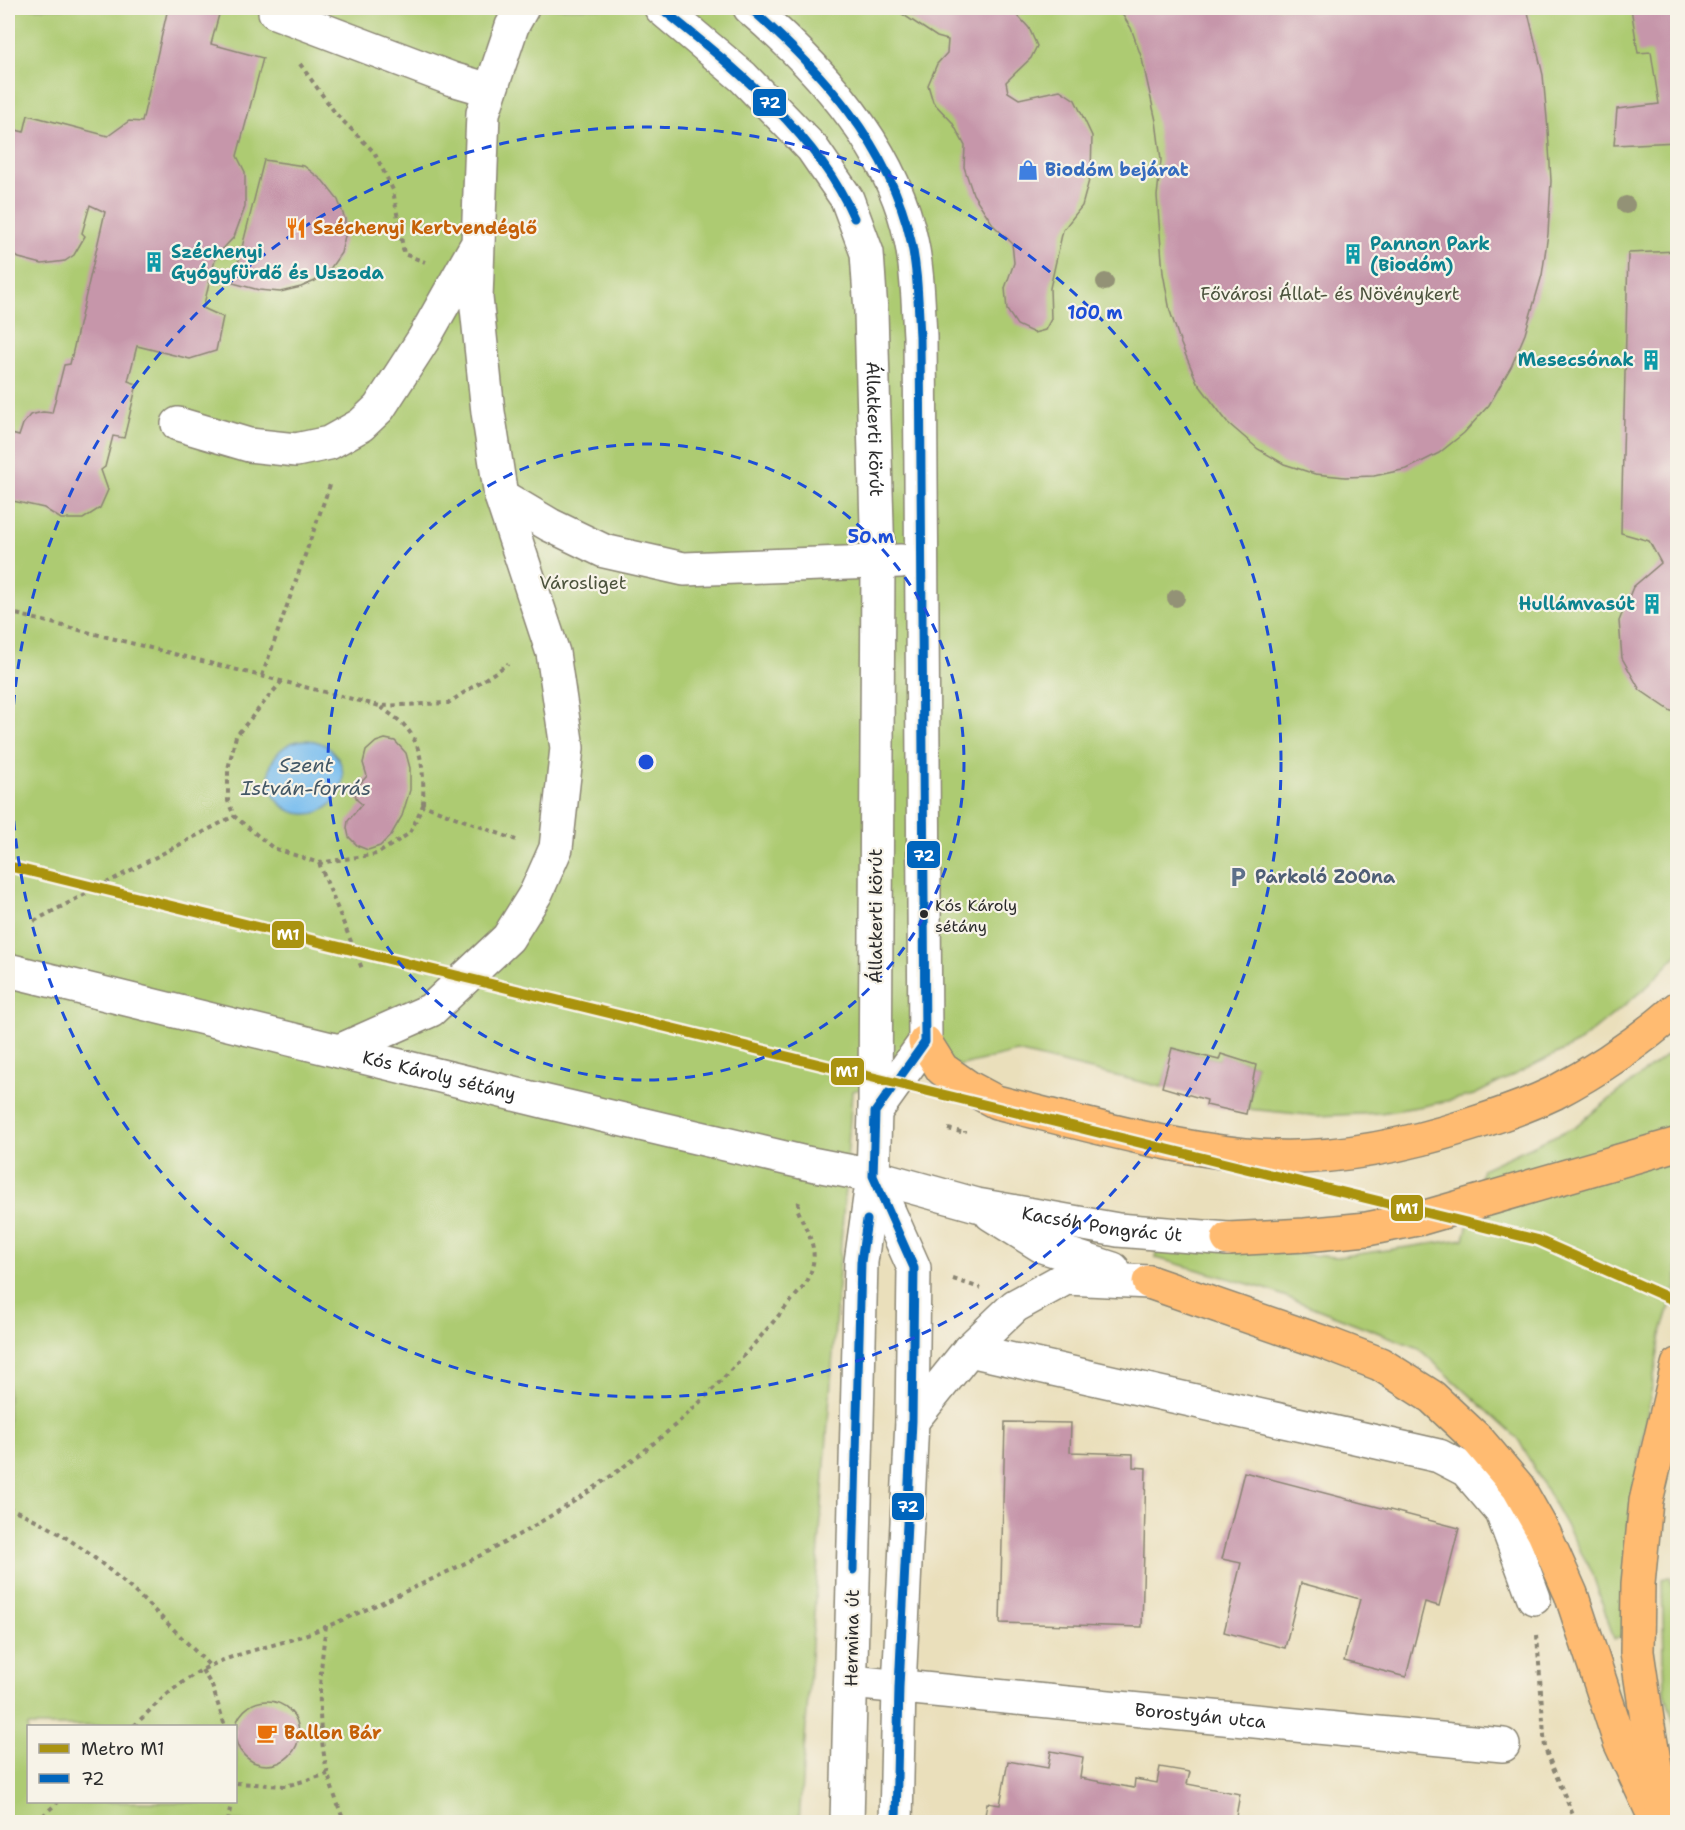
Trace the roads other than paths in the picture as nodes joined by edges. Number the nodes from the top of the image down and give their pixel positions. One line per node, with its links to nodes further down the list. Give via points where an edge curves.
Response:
1 (522, 8): 5 (street)
2 (661, 8): 10 (street, Állatkerti körút, via 751,85 812,148 847,199 867,253)
3 (750, 8): 9 (street, via 787,40 847,109 876,148 898,193 911,240 917,289)
4 (275, 12): 5 (street)
5 (490, 90): 6 (street, via 483,113)
6 (478, 241): 7 (street, via 380,408 353,429 329,443 296,450 249,445); 8 (street, via 476,298)
7 (178, 424)
8 (501, 496): 10 (street, via 604,551 684,569); 14 (street, via 553,653 567,748 556,848 536,893 508,938 431,1010)
9 (922, 561): 10 (street); 13 (street)
10 (878, 562): 15 (street, Állatkerti körút)
11 (8, 970): 14 (street, Kós Károly sétány)
12 (1677, 1008): 13 (main road, via 1604,1064 1553,1093 1503,1114 1385,1148 1319,1156 1247,1156 1188,1147 996,1102 942,1069)
13 (925, 1042): 15 (street)
14 (339, 1051): 17 (street, Kós Károly sétány)
15 (875, 1112): 17 (street, Állatkerti körút)
16 (1677, 1144): 19 (main road, via 1422,1218 1366,1229)
17 (873, 1176): 18 (street, Kacsóh Pongrác út); 23 (street, via 914,1268); 25 (street, Hermina út, via 861,1262)
18 (977, 1205): 19 (street, Kacsóh Pongrác út, via 1118,1230); 20 (street, Kacsóh Pongrác út, via 1042,1246)
19 (1228, 1239)
20 (1149, 1282): 21 (street, via 1066,1278 1015,1306); 30 (main road, via 1380,1364 1432,1397 1478,1440 1518,1487 1544,1533 1571,1594 1620,1742)
21 (969, 1350): 23 (street); 24 (street, via 1439,1456 1466,1470 1502,1512)
22 (1676, 1370): 31 (main road, via 1646,1501 1638,1584 1637,1652)
23 (912, 1421): 26 (street)
24 (1534, 1598)
25 (851, 1682): 26 (street, Borostyán utca); 28 (street, Hermina út)
26 (899, 1687): 27 (street, Borostyán utca); 29 (street)
27 (1503, 1745)
28 (848, 1822)
29 (896, 1822)
30 (1657, 1822)
31 (1665, 1822)

